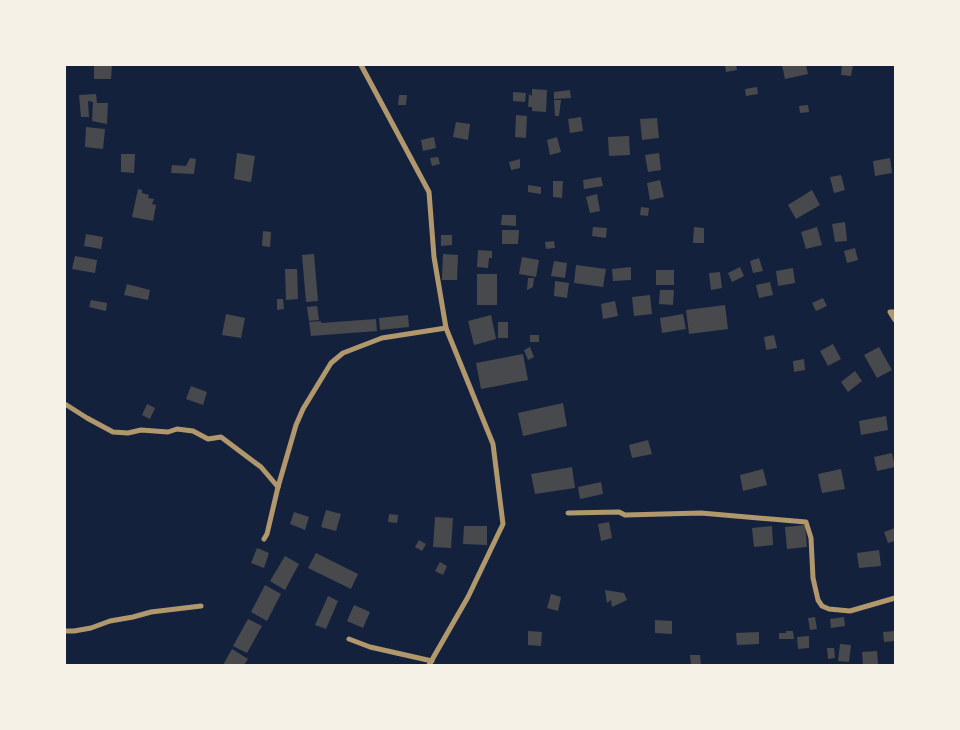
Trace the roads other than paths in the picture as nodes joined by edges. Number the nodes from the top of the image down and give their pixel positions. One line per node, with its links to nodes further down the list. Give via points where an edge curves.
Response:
1 (361, 65): 4 (street, via 429,192 434,257)
2 (895, 312): 3 (street, via 890,312)
3 (895, 320)
4 (446, 328): 6 (street, via 382,338 343,352 331,363 296,425); 13 (street, via 493,444 503,524)
5 (65, 404): 6 (street, via 113,432 168,432 178,429 193,431 208,439 221,437 261,467)
6 (278, 487): 8 (street)
7 (568, 513): 9 (street, via 701,513 806,522 811,538 813,578 822,606 850,611)
8 (264, 539)
9 (895, 598)
10 (201, 606): 11 (street, via 150,612 91,628)
11 (65, 631)
12 (349, 639): 13 (street)
13 (431, 663)

